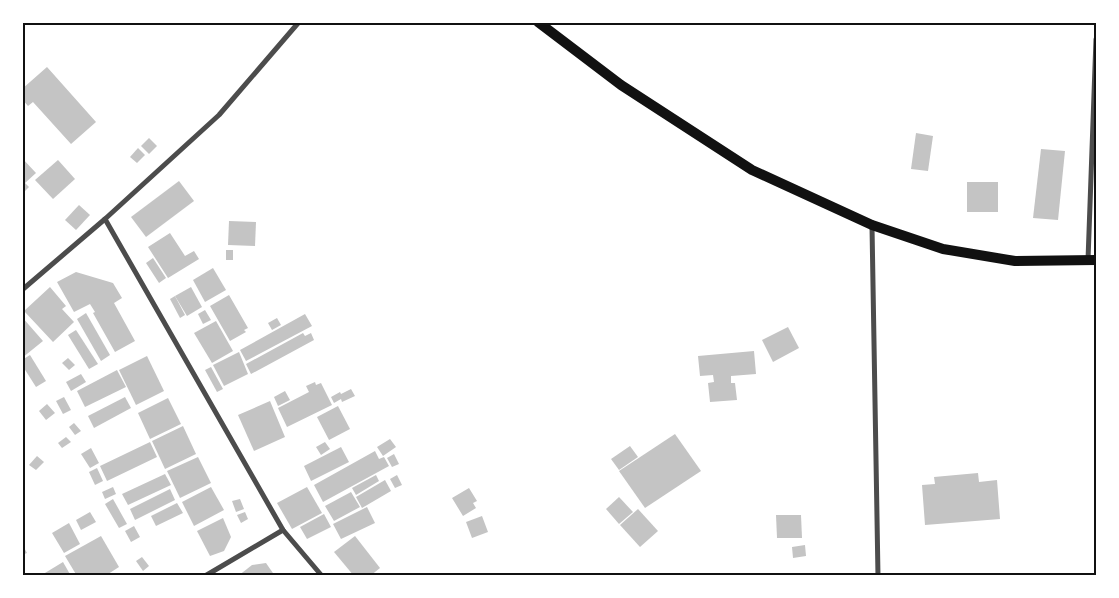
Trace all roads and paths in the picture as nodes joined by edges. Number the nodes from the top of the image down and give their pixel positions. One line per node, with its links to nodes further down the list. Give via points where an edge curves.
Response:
1 (300, 22): 4 (street, via 219,115)
2 (538, 22): 5 (main road, via 622,85 752,170)
3 (1096, 39): 6 (street)
4 (105, 219): 7 (street); 8 (street)
5 (872, 225): 6 (main road, via 943,249 1015,261); 11 (street)
6 (1092, 260)
7 (22, 290)
8 (283, 530): 9 (street); 10 (street)
9 (205, 576)
10 (322, 576)
11 (878, 576)

